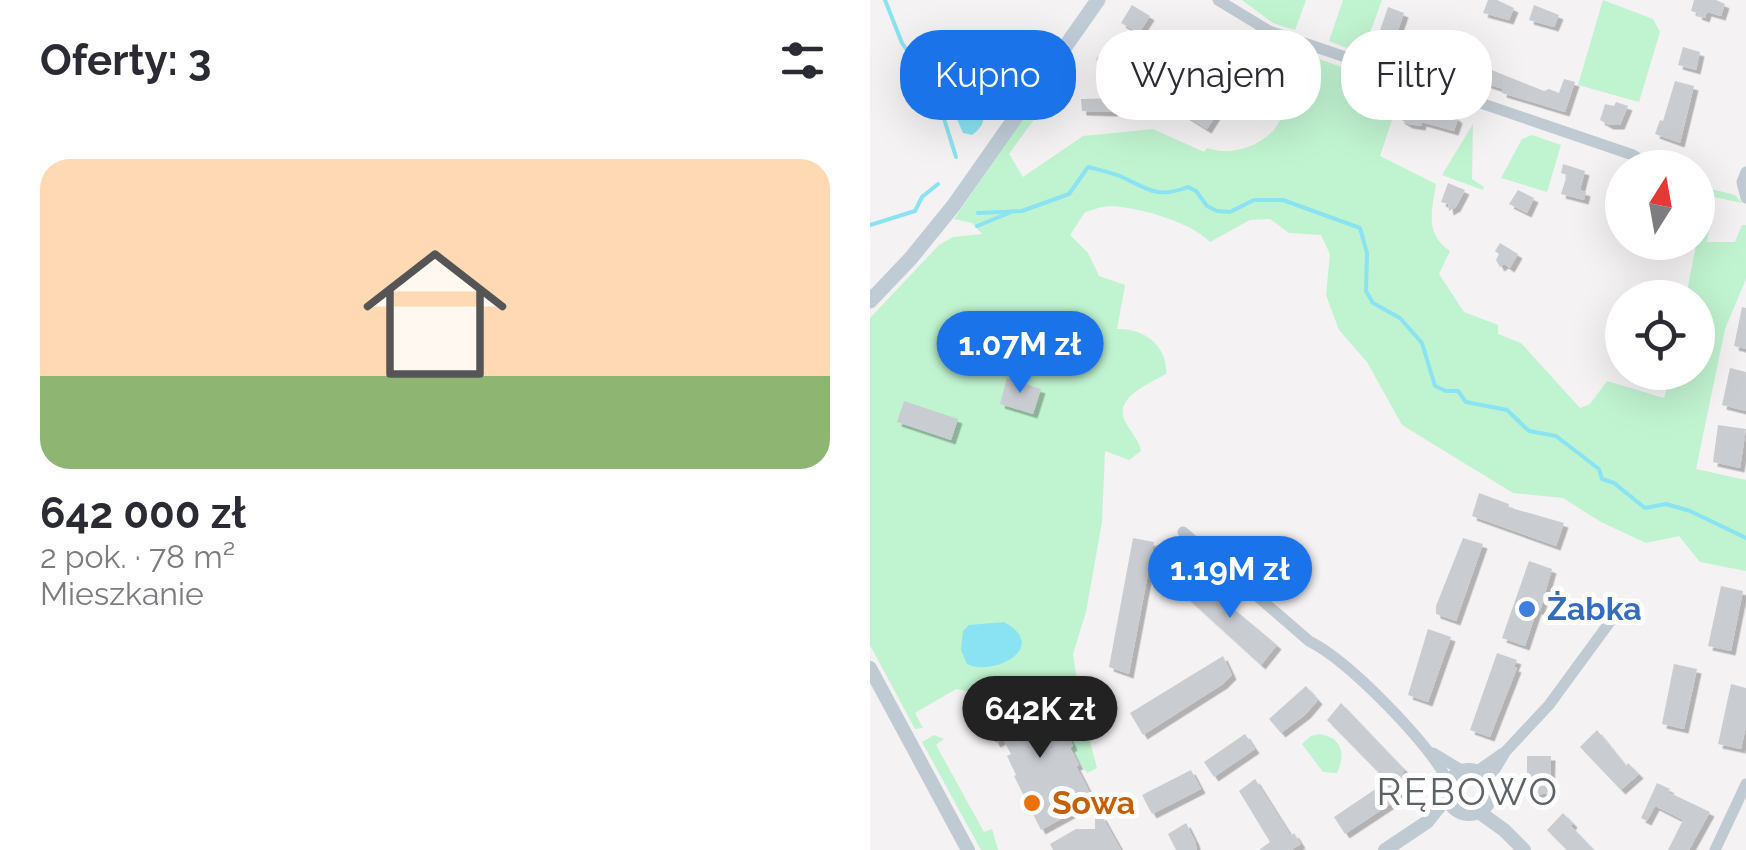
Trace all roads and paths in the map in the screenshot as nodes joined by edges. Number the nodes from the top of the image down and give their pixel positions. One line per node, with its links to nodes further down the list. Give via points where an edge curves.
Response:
1 (1098, 0): 6 (main road, via 954,205)
2 (1218, 0): 3 (street, via 1269,31)
3 (1617, 150)
4 (1746, 172): 5 (street)
5 (1746, 198)
6 (870, 301)
7 (1182, 532): 10 (street, via 1325,649)
8 (1612, 619): 11 (street, via 1549,705)
9 (870, 668): 17 (street)
10 (1430, 751): 11 (street); 13 (street)
11 (1476, 775): 13 (street); 14 (street)
12 (1746, 784): 20 (street)
13 (1448, 790): 15 (street); 16 (street)
14 (1484, 807): 15 (street, via 1472,814); 19 (street)
15 (1457, 811): 16 (street)
16 (1427, 822): 18 (street)
17 (968, 850)
18 (1385, 850)
19 (1524, 850)
20 (1715, 850)

